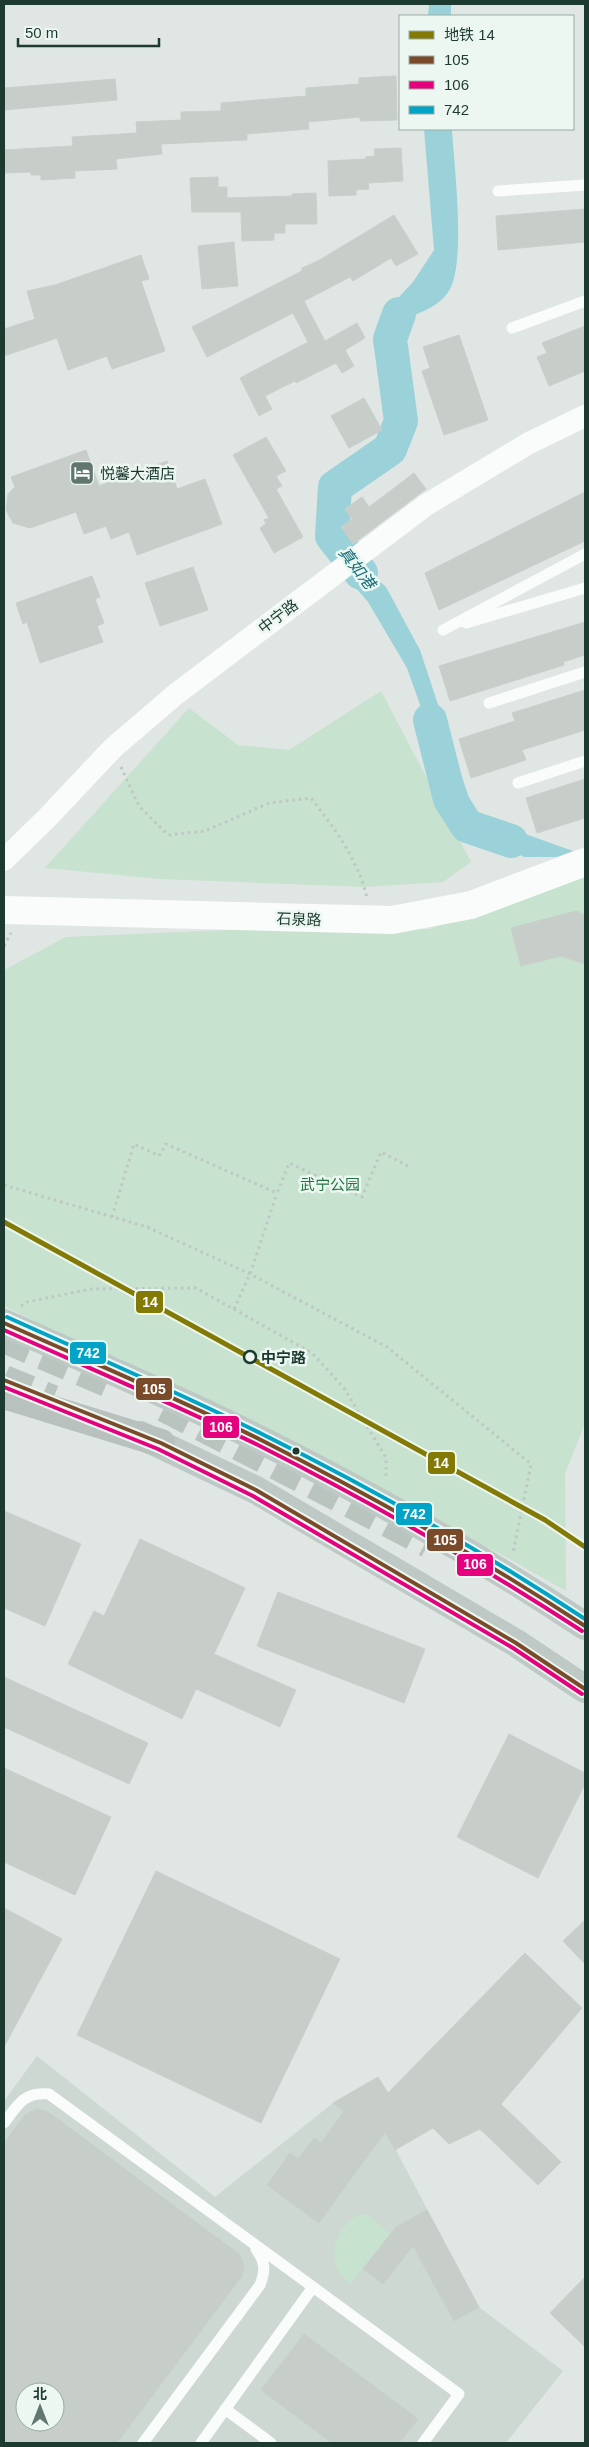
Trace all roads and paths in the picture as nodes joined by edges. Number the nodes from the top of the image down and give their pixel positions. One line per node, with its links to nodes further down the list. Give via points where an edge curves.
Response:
1 (585, 185): 2 (lane)
2 (498, 191)
3 (585, 301): 4 (lane)
4 (512, 328)
5 (585, 416): 10 (street, 中宁路, via 529,443 434,500 176,694)
6 (585, 554): 7 (lane, via 443,630)
7 (585, 588)
8 (585, 672): 9 (lane)
9 (489, 703)
10 (113, 748): 13 (street, 中宁路); 16 (path, via 139,806 168,835 205,831 269,803 311,798 342,839 365,887)
11 (585, 761): 12 (lane)
12 (518, 783)
13 (4, 860)
14 (585, 862): 16 (street, 石泉路, via 471,905 392,920)
15 (4, 910): 16 (street, 石泉路)
16 (372, 920)
17 (410, 1167): 19 (path, via 381,1152 362,1197 290,1163)
18 (4, 1185): 20 (path)
19 (277, 1193): 20 (path, via 166,1144 159,1156 134,1144); 21 (path)
20 (112, 1217): 21 (path, via 147,1227)
21 (250, 1274): 22 (path); 28 (path, via 387,1347 531,1464)
22 (234, 1309): 23 (path, via 196,1288 91,1289 27,1302); 27 (path, via 312,1353 344,1388 386,1458)
23 (11, 1315): 27 (main road, via 113,1371 297,1458)
24 (4, 1380): 26 (main road)
25 (4, 1395): 26 (highway)
26 (161, 1444): 30 (main road, via 264,1495 516,1643)
27 (387, 1507): 28 (main road)
28 (508, 1577): 29 (main road)
29 (585, 1626)
30 (585, 1689)
31 (4, 2123): 32 (lane, via 21,2100 37,2093 49,2094)
32 (251, 2242): 33 (lane); 35 (lane, via 263,2259 265,2270 260,2285)
33 (313, 2287): 34 (lane); 38 (lane, via 459,2394)
34 (225, 2409): 36 (lane); 37 (lane)
35 (143, 2443)
36 (201, 2443)
37 (271, 2443)
38 (423, 2443)

